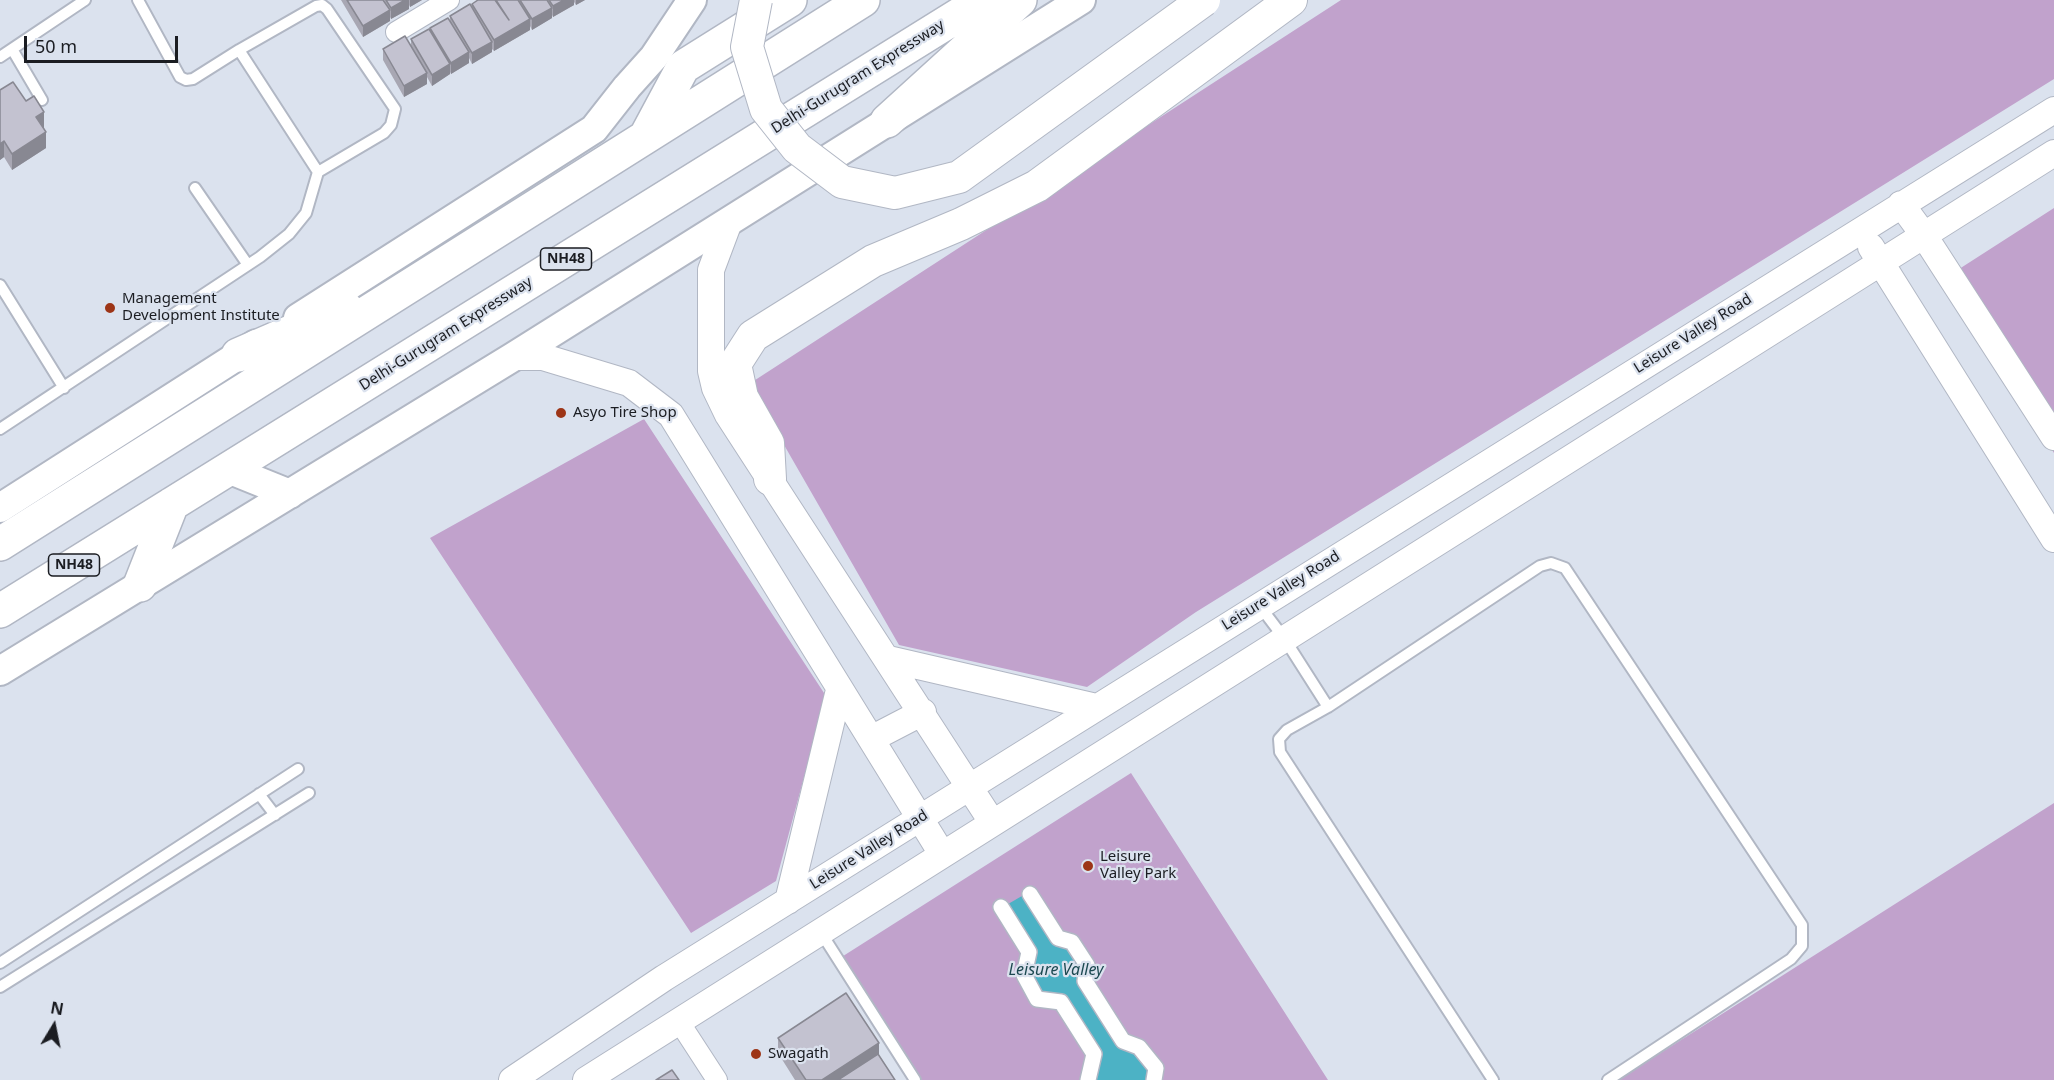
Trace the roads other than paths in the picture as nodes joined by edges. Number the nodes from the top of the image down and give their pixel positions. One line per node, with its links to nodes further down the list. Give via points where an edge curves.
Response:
1 (85, 0): 14 (lane)
2 (138, 0): 15 (lane, via 180,77 186,80)
3 (449, 0): 13 (street)
4 (692, 0): 32 (main road, via 654,57 594,129)
5 (756, 0): 11 (main road, bridge, via 747,47 766,109 797,148 842,182 895,193 959,177)
6 (790, 0): 20 (highway, via 683,67)
7 (863, 0): 20 (highway)
8 (983, 0): 37 (highway, Delhi-Gurugram Expressway / NH48)
9 (1020, 0): 19 (highway)
10 (1081, 0): 19 (main road)
11 (1204, 0)
12 (1291, 0): 38 (main road, via 1037,186 873,261 753,336 735,364 742,397 768,443)
13 (396, 32)
14 (12, 50): 16 (lane); 17 (lane)
15 (239, 50): 22 (lane); 22 (lane, via 322,5 394,109 391,125 384,133)
16 (0, 57)
17 (42, 100)
18 (2054, 110): 24 (street, Leisure Valley Road)
19 (887, 121): 25 (main road)
20 (645, 138): 29 (highway)
21 (2054, 153): 27 (street)
22 (318, 172): 30 (lane, via 306,213 289,234)
23 (195, 188): 30 (lane)
24 (1901, 204): 26 (street, Leisure Valley Road); 27 (street)
25 (729, 222): 33 (main road); 38 (street, via 711,270 711,371 728,415)
26 (1860, 229): 28 (street); 45 (street, Leisure Valley Road)
27 (1923, 234): 28 (street); 36 (street)
28 (1878, 262): 42 (street); 47 (street)
29 (447, 263): 32 (highway); 43 (highway)
30 (248, 265): 34 (lane)
31 (0, 285): 34 (lane)
32 (238, 355): 40 (main road)
33 (513, 357): 39 (main road); 50 (street, via 543,357 630,382 671,415)
34 (64, 388): 35 (lane)
35 (0, 429)
36 (2054, 437)
37 (228, 470): 39 (main road); 41 (highway, Delhi-Gurugram Expressway / NH48)
38 (770, 479): 48 (street)
39 (290, 494): 44 (main road)
40 (0, 508)
41 (160, 512): 44 (highway); 46 (highway, Delhi-Gurugram Expressway / NH48)
42 (2054, 539)
43 (0, 544)
44 (140, 585): 49 (main road)
45 (1259, 605): 47 (lane); 51 (street, Leisure Valley Road)
46 (0, 611)
47 (1284, 638): 52 (lane); 61 (street)
48 (888, 659): 51 (street); 53 (street)
49 (0, 671)
50 (839, 690): 54 (street); 64 (street)
51 (1096, 707): 56 (street, Leisure Valley Road)
52 (1328, 707): 76 (lane, via 1287,730 1279,739 1280,752); 77 (lane, via 1540,566 1551,563 1565,568 1802,926 1802,946 1791,959)
53 (923, 712): 54 (street); 56 (street)
54 (871, 739): 60 (street)
55 (298, 769): 58 (lane)
56 (971, 786): 60 (street, Leisure Valley Road); 61 (street)
57 (309, 793): 59 (lane)
58 (259, 794): 59 (lane); 67 (lane)
59 (275, 815): 68 (lane)
60 (920, 818): 62 (street); 64 (street, Leisure Valley Road)
61 (992, 822): 62 (street)
62 (942, 854): 66 (street)
63 (1030, 894): 75 (street, via 1058,938 1072,942 1087,965 1085,981 1123,1041 1139,1047 1156,1068)
64 (788, 901): 70 (street, Leisure Valley Road)
65 (1001, 907): 74 (street, via 1029,952 1024,975 1037,999 1061,1002 1094,1054)
66 (820, 931): 69 (street); 73 (lane)
67 (0, 963)
68 (2, 981)
69 (678, 1020): 71 (street); 72 (street)
70 (512, 1080)
71 (586, 1080)
72 (717, 1080)
73 (915, 1080)
74 (1088, 1080)
75 (1154, 1080)
76 (1492, 1080)
77 (1608, 1080)

